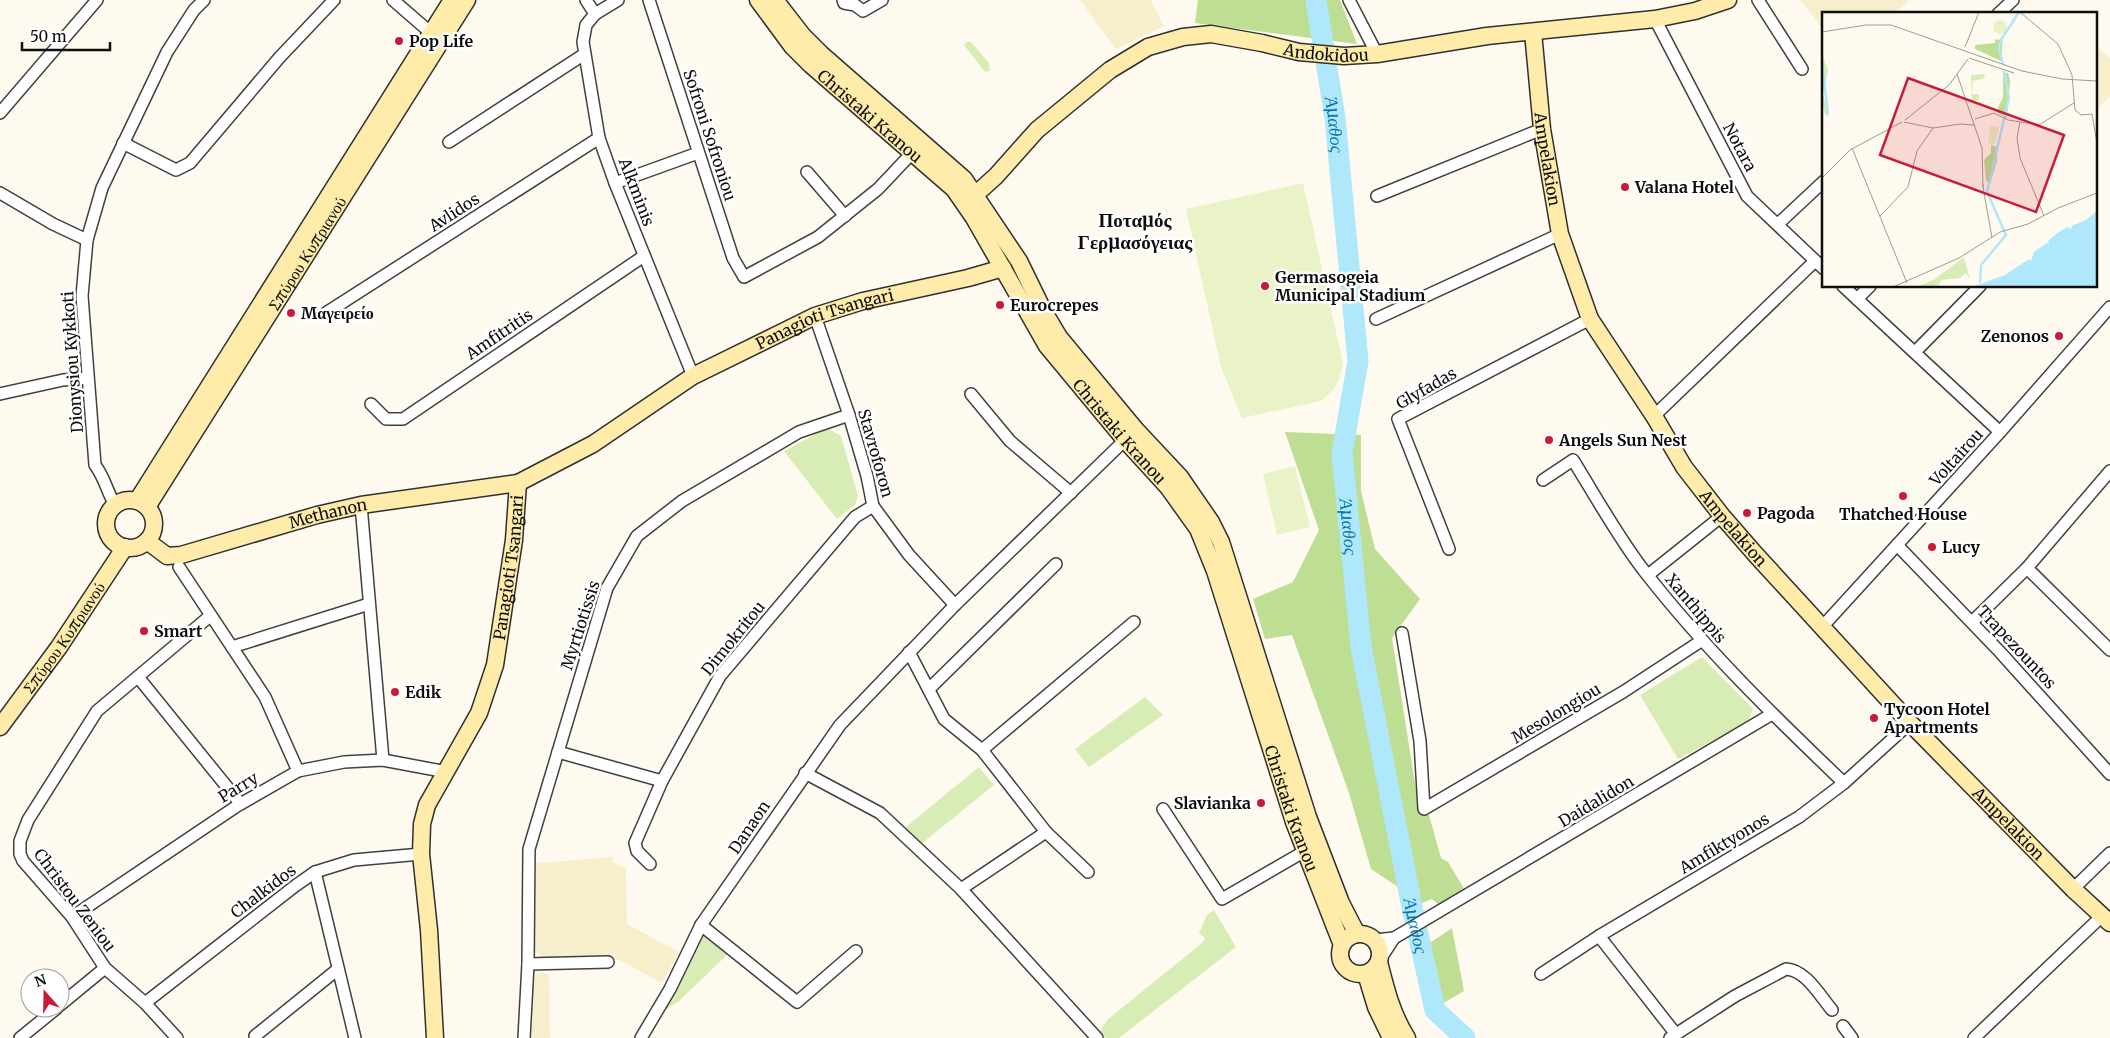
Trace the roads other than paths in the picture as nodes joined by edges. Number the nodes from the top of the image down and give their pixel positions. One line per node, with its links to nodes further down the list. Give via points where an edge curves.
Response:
1 (97, 0): 26 (street)
2 (204, 0): 30 (street, Dionysiou Kykkoti, via 167,52)
3 (334, 0): 30 (street, via 279,58 190,163 176,170)
4 (393, 0): 22 (street)
5 (452, 0): 22 (main road, Σπύρου Κυπριανού)
6 (468, 0): 70 (main road, Σπύρου Κυπριανού)
7 (586, 0): 19 (street)
8 (618, 0): 19 (street)
9 (650, 0): 31 (street, Sofroni Sofroniou)
10 (758, 0): 32 (main road, Christaki Kranou, via 805,59)
11 (775, 0): 37 (main road, Christaki Kranou, via 821,54 949,165)
12 (843, 0): 13 (street, via 863,11)
13 (882, 0)
14 (1348, 0): 23 (street)
15 (1727, 0): 20 (main road, Andokidou)
16 (1758, 0): 25 (street)
17 (2013, 0): 18 (street)
18 (2000, 12)
19 (595, 14): 24 (street, Alkminis, via 586,25)
20 (1655, 20): 21 (main road, Andokidou); 40 (street, Notara, via 1747,196)
21 (1533, 32): 23 (main road, Andokidou, via 1487,36); 27 (main road, Ampelakion)
22 (431, 33): 70 (main road, Σπύρου Κυπριανού)
23 (1378, 54): 37 (main road, Andokidou, via 1344,56 1299,52 1211,34 1183,37 1148,47 1081,92 1037,130)
24 (584, 55): 28 (street, Alkminis); 29 (street)
25 (1802, 69)
26 (0, 112)
27 (1542, 129): 38 (street); 41 (main road, Ampelakion)
28 (600, 138): 34 (street, Alkminis); 52 (street, Avlidos)
29 (449, 142)
30 (123, 143): 42 (street, Dionysiou Kykkoti, via 102,188)
31 (698, 153): 34 (street); 39 (street, Sofroni Sofroniou, via 733,258 744,277 818,237)
32 (912, 153): 39 (street, via 878,189); 46 (main road, Christaki Kranou, via 954,189)
33 (807, 172): 39 (street)
34 (615, 183): 43 (street, Alkminis)
35 (1822, 183): 40 (street)
36 (0, 193): 42 (street)
37 (976, 194): 44 (main road, Christaki Kranou)
38 (1377, 196)
39 (845, 216)
40 (1778, 224): 45 (street, Notara)
41 (1560, 234): 54 (main road, Ampelakion); 55 (street)
42 (86, 240): 58 (street, Dionysiou Kykkoti, via 82,296)
43 (644, 256): 57 (street, Alkminis); 61 (street, Amfitritis, via 402,419 386,419)
44 (1019, 261): 46 (street, Panagioti Tsangari); 123 (main road, Christaki Kranou, via 1059,337 1180,478 1211,522 1221,542 1308,817 1341,903)
45 (1820, 265): 63 (street)
46 (1003, 268): 53 (main road, Panagioti Tsangari, via 863,301); 65 (main road, Christaki Kranou, via 1047,346)
47 (1845, 288): 50 (street)
48 (1868, 288): 50 (street)
49 (1978, 288): 56 (street)
50 (1857, 299): 56 (street)
51 (2110, 307): 64 (street, Voltairou)
52 (326, 313)
53 (815, 316): 57 (main road, Panagioti Tsangari); 62 (street, Stavroforon)
54 (1590, 319): 63 (main road, Ampelakion); 78 (street, Glyfadas, via 1398,419)
55 (1376, 320)
56 (1915, 352): 64 (street)
57 (693, 376): 68 (main road, Panagioti Tsangari, via 592,444)
58 (88, 378): 59 (street, via 63,380); 71 (street, Dionysiou Kykkoti, via 95,465 104,477)
59 (0, 394)
60 (970, 394): 69 (street, via 1010,441)
61 (371, 404)
62 (849, 415): 73 (street, Stavroforon, via 867,476); 101 (street, Myrtiotissis, via 799,432 682,501 638,536 607,588)
63 (1654, 416): 74 (main road, Ampelakion, via 1684,468)
64 (2000, 432): 77 (street, Voltairou)
65 (1124, 440): 69 (street, Danaon); 112 (main road, Christaki Kranou, via 1184,508 1207,548)
66 (2110, 471): 81 (street)
67 (1543, 480): 82 (street, Xanthippis, via 1572,460)
68 (518, 483): 72 (main road, Methanon); 104 (main road, Panagioti Tsangari, via 514,540 495,665 479,713)
69 (1071, 493): 84 (street, Danaon)
70 (142, 504): 71 (main road, via 129,500); 75 (main road, via 153,518 154,526)
71 (115, 505): 76 (main road, via 106,526 108,533)
72 (361, 505): 75 (main road, Methanon, via 181,555 167,556); 83 (street)
73 (872, 506): 84 (street, Stavroforon, via 909,555); 107 (street, Dimokritou, via 855,517 720,676)
74 (1722, 516): 82 (street); 88 (main road, Ampelakion)
75 (147, 541): 76 (main road, via 133,548)
76 (120, 545): 96 (main road, Σπύρου Κυπριανού); 99 (main road, Σπύρου Κυπριανού, via 59,647)
77 (1897, 545): 87 (street, Trapezountos); 88 (street, Voltairou)
78 (1450, 549)
79 (1056, 564): 95 (street)
80 (179, 567): 85 (street)
81 (2027, 568): 87 (street); 92 (street)
82 (1648, 575): 90 (street, Xanthippis)
83 (369, 604): 91 (street); 102 (street)
84 (955, 604): 93 (street, Danaon)
85 (210, 616): 91 (street); 94 (street, Christou Zeniou)
86 (1134, 622): 100 (street)
87 (1972, 622): 106 (street, Trapezountos)
88 (1823, 626): 98 (main road, Ampelakion)
89 (1402, 633): 90 (street, Mesolongiou, via 1420,742 1424,809 1615,697)
90 (1701, 641): 97 (street, Xanthippis)
91 (232, 647): 103 (street, via 264,696)
92 (2109, 647)
93 (909, 652): 95 (street); 105 (street, Danaon, via 840,725)
94 (138, 677): 109 (street); 120 (street, Christou Zeniou, via 97,711 28,820 20,841 23,861)
95 (929, 690): 100 (street, via 944,718)
96 (0, 714)
97 (1772, 714): 108 (street, Xanthippis); 125 (street, Daidalidon)
98 (1910, 723): 108 (street, Amfiktyonos); 119 (main road, Ampelakion)
99 (0, 727)
100 (982, 750): 111 (street)
101 (558, 752): 107 (street); 131 (street, Myrtiotissis, via 529,850)
102 (384, 760): 103 (street, Parry, via 344,762); 104 (street, Parry)
103 (298, 771): 109 (street, Parry)
104 (447, 772): 114 (main road, Panagioti Tsangari, via 424,814)
105 (805, 774): 118 (street, via 880,813); 122 (street, Danaon)
106 (2110, 774)
107 (662, 781): 115 (street, Dimokritou, via 635,844 637,851)
108 (1844, 783): 124 (street, Amfiktyonos, via 1799,817)
109 (240, 804): 120 (street, Parry)
110 (1163, 809): 112 (street, via 1222,899)
111 (1046, 832): 117 (street); 118 (street)
112 (1305, 851): 127 (main road, Christaki Kranou)
113 (2110, 852): 119 (street)
114 (421, 854): 116 (street, Chalkidos, via 354,860); 146 (main road, Panagioti Tsangari)
115 (650, 864)
116 (315, 872): 133 (street); 137 (street, Chalkidos)
117 (1088, 872)
118 (961, 889): 149 (street)
119 (2073, 889): 121 (main road, Ampelakion)
120 (72, 917): 132 (street, Christou Zeniou)
121 (2106, 919): 153 (street)
122 (701, 926): 128 (street, via 796,1002); 148 (street, Danaon)
123 (1357, 934): 126 (main road); 127 (main road)
124 (1599, 936): 135 (street, Amfiktyonos); 142 (street)
125 (1394, 938): 126 (street); 129 (street)
126 (1375, 940): 129 (main road, via 1381,951)
127 (1342, 945): 134 (main road, via 1340,957 1344,967 1354,974)
128 (856, 951)
129 (1380, 960): 134 (main road, via 1376,968); 151 (main road, via 1387,998)
130 (608, 962): 131 (street)
131 (528, 964): 147 (street, Myrtiotissis)
132 (105, 968): 136 (street); 137 (street, Christou Zeniou)
133 (338, 969): 141 (street); 145 (street)
134 (1366, 974): 150 (main road, via 1376,1008)
135 (1541, 974)
136 (70, 997)
137 (145, 1003): 144 (street, Christou Zeniou)
138 (1832, 1010): 142 (street, via 1801,974 1786,969 1735,996)
139 (44, 1018): 143 (street)
140 (1842, 1026): 152 (street)
141 (255, 1036)
142 (1673, 1036)
143 (20, 1038)
144 (177, 1038)
145 (355, 1038)
146 (435, 1038)
147 (524, 1038)
148 (641, 1038)
149 (1097, 1038)
150 (1391, 1038)
151 (1407, 1038)
152 (1852, 1038)
153 (1974, 1038)

